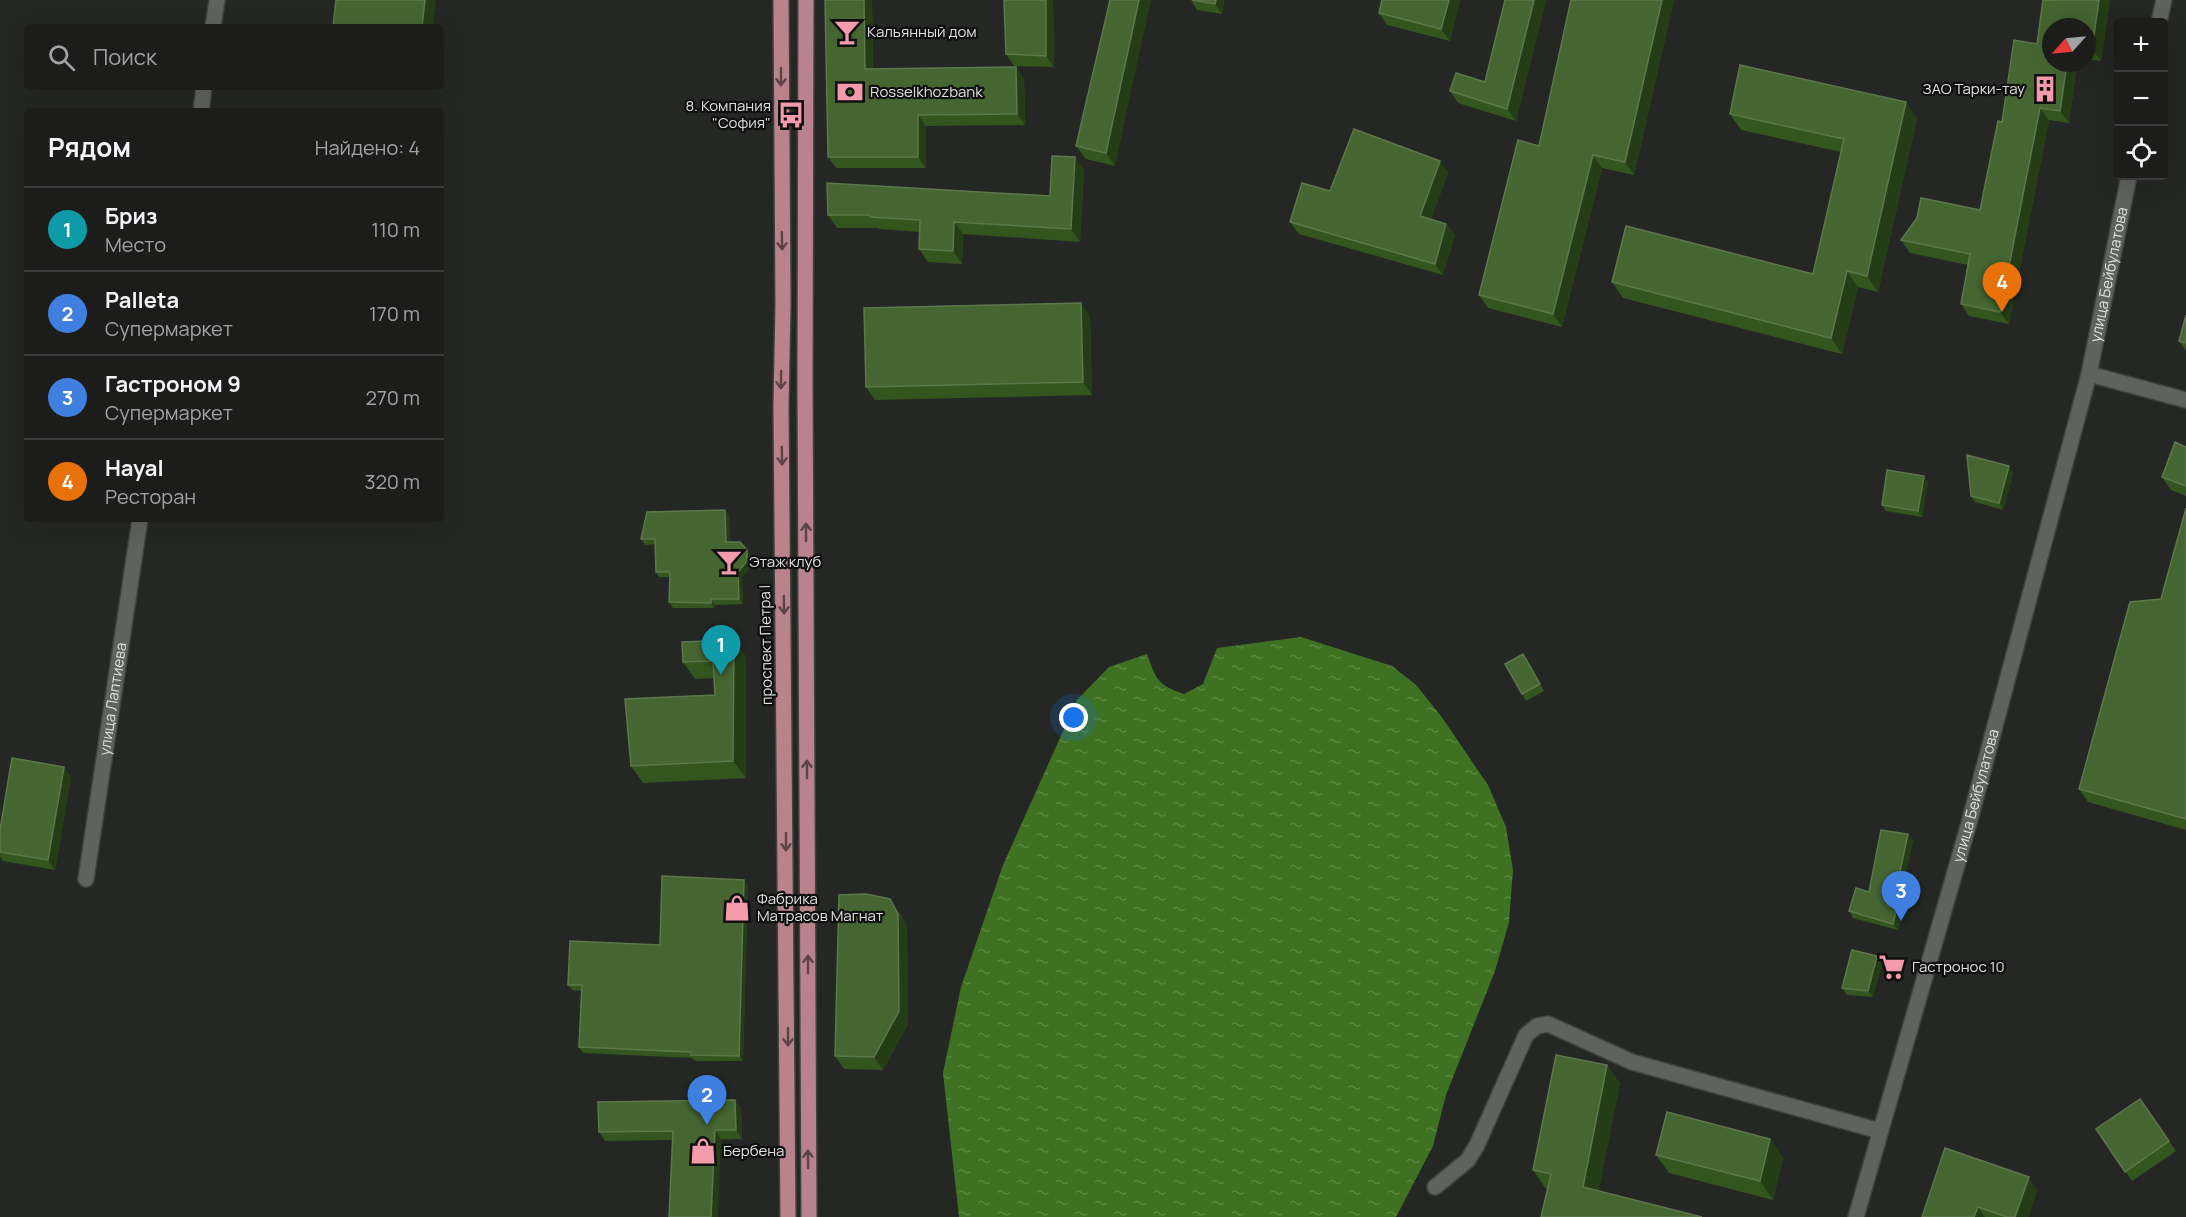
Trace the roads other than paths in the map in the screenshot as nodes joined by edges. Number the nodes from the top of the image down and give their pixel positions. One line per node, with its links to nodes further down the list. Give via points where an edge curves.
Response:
1 (217, 0): 6 (street)
2 (781, 0): 16 (main road, проспект Петра I, one-way to 16)
3 (806, 0): 17 (main road, one-way to 3)
4 (2164, 0): 5 (street)
5 (2160, 18)
6 (213, 24)
7 (204, 90): 8 (street)
8 (201, 108)
9 (2128, 180): 10 (street, улица Бейбулатова)
10 (2089, 374): 11 (street); 14 (street, улица Бейбулатова, via 1969,823)
11 (2186, 400)
12 (140, 522): 13 (street, улица Лаптиева)
13 (86, 879)
14 (1880, 1131): 15 (street, via 1632,1062 1548,1024 1537,1026 1526,1035 1477,1145 1468,1160); 18 (street, улица Бейбулатова)
15 (1435, 1187)
16 (788, 1217)
17 (809, 1217)
18 (1856, 1217)

